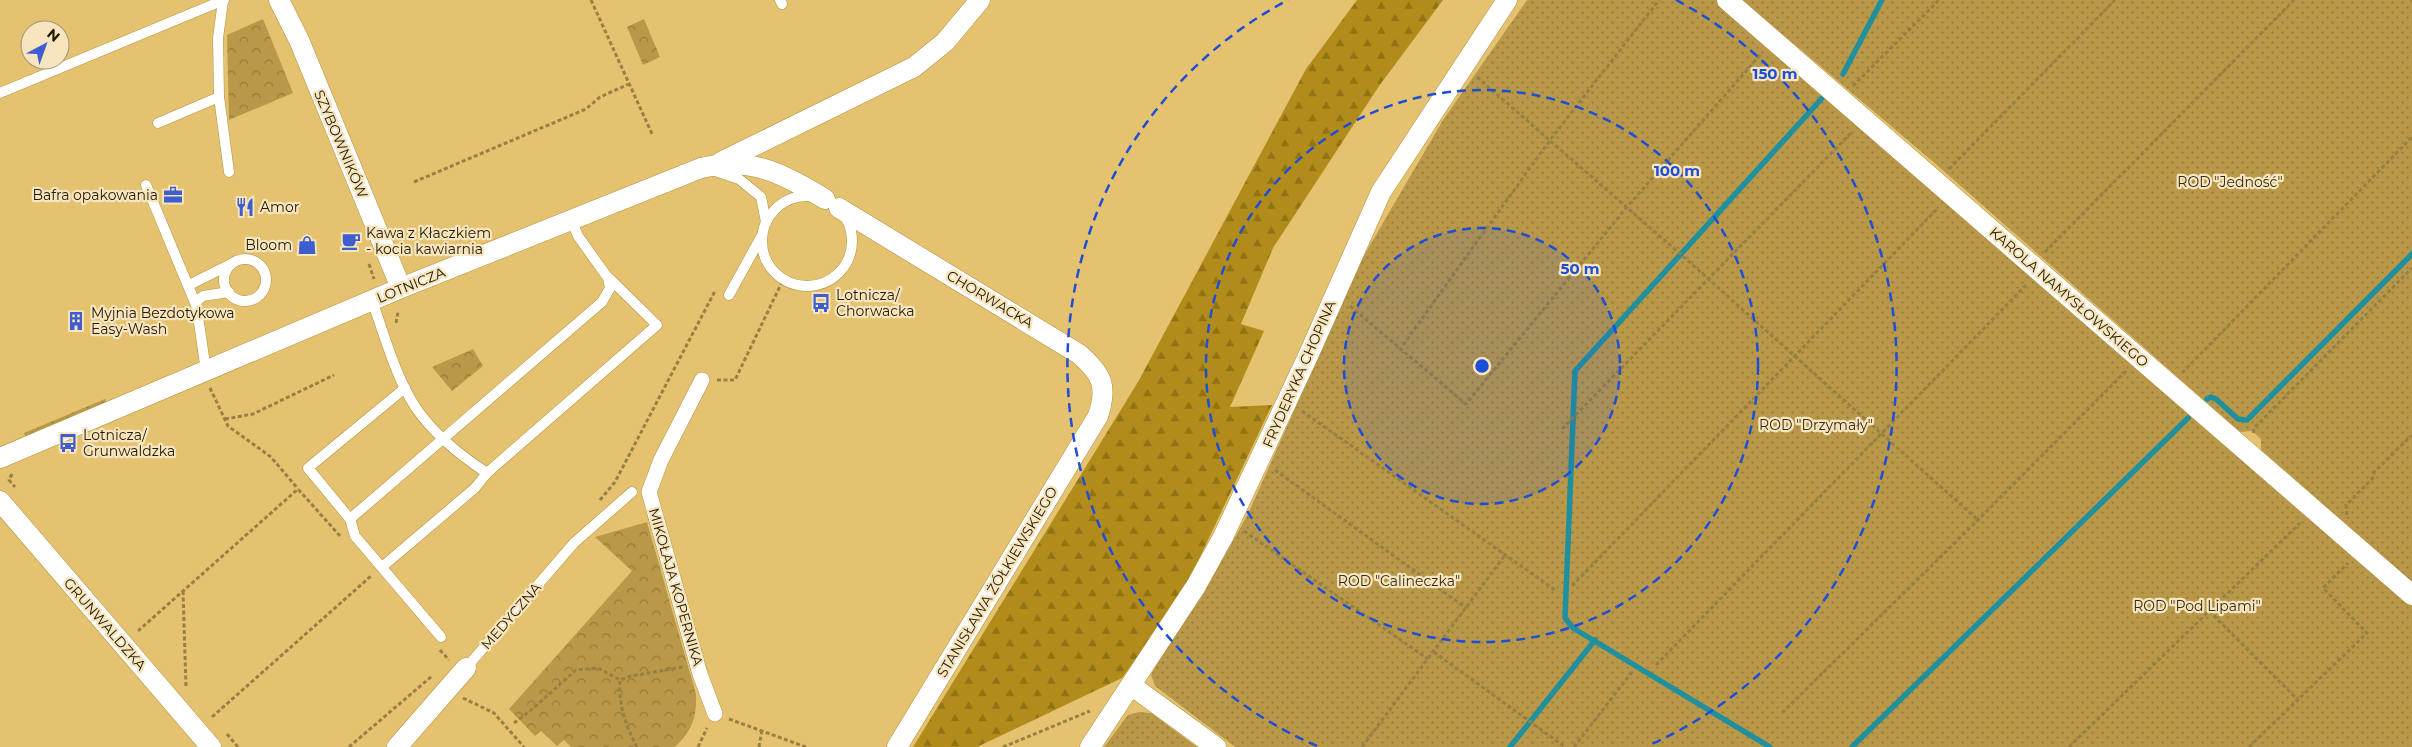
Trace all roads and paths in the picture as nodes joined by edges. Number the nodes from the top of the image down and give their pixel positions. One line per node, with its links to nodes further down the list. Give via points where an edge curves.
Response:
1 (223, 0): 15 (lane); 16 (lane, via 218,38)
2 (280, 0): 41 (street, SZYBOWNIKÓW)
3 (591, 0): 13 (path)
4 (980, 0): 22 (street, via 945,42 914,67)
5 (1507, 0): 103 (street, FRYDERYKA CHOPINA, via 1381,192 1223,537 1196,586)
6 (1659, 0): 21 (path)
7 (1726, 0): 87 (street, KAROLA NAMYSŁOWSKIEGO)
8 (1939, 0): 14 (path)
9 (2115, 0): 24 (path)
10 (2294, 0): 33 (path)
11 (1763, 52): 29 (path)
12 (1475, 75): 21 (path)
13 (630, 84): 19 (path); 25 (path, via 600,97 586,109)
14 (1849, 91)
15 (0, 93)
16 (219, 97): 17 (lane); 23 (lane)
17 (158, 123)
18 (1853, 131): 37 (path)
19 (654, 136)
20 (2412, 137): 55 (path)
21 (1550, 140): 29 (path); 50 (path)
22 (707, 166): 27 (street, LOTNICZA, via 746,164 764,167); 30 (street, LOTNICZA); 31 (lane, via 750,186 760,197)
23 (229, 172)
24 (1946, 173)
25 (414, 182)
26 (146, 185): 40 (lane)
27 (832, 204): 31 (lane, via 811,196 799,196 781,204); 38 (lane, via 850,225 853,238 843,270 818,285 802,286); 60 (street, CHORWACKA, via 1078,354 1090,364 1103,385 1103,402)
28 (1940, 206): 51 (path)
29 (1627, 207): 37 (path); 46 (path, via 1466,404)
30 (571, 219): 36 (lane, via 578,236); 41 (street, LOTNICZA)
31 (766, 222): 32 (lane)
32 (762, 235): 38 (lane, via 767,263); 44 (lane)
33 (2040, 257)
34 (232, 263): 40 (lane); 43 (lane, via 224,278); 43 (lane, via 243,259 255,261 264,270 266,282 261,293 251,299 239,299)
35 (2412, 268): 63 (path)
36 (608, 278): 66 (lane, via 610,288 602,302); 69 (lane, via 657,325)
37 (1708, 279): 51 (path); 62 (path)
38 (784, 280): 56 (path, via 735,380)
39 (2028, 284): 64 (path)
40 (188, 285): 47 (lane)
41 (401, 288): 45 (street, LOTNICZA)
42 (715, 291): 70 (path)
43 (229, 292): 47 (lane, via 202,296)
44 (729, 295)
45 (372, 301): 53 (street, LOTNICZA); 57 (lane)
46 (1347, 304)
47 (196, 305): 53 (lane)
48 (398, 312): 49 (path, via 396,322)
49 (399, 330)
50 (1403, 344)
51 (1796, 357): 64 (path); 84 (path)
52 (2134, 363): 77 (path)
53 (206, 371): 67 (street, LOTNICZA)
54 (334, 375): 61 (path, via 253,414)
55 (2177, 378)
56 (702, 380): 94 (street, MIKOŁAJA KOPERNIKA, via 661,460 649,492)
57 (404, 388): 66 (lane, via 417,409); 76 (lane, via 308,468)
58 (201, 392): 61 (path, via 210,388)
59 (1300, 410): 81 (path)
60 (1098, 416): 124 (street, STANISŁAWA ŻÓŁKIEWSKIEGO)
61 (225, 419): 71 (path, via 228,426 271,457)
62 (1562, 429)
63 (2253, 432)
64 (1881, 434): 77 (path); 95 (path)
65 (2412, 435): 78 (path, via 2346,505 2347,516)
66 (443, 438): 69 (lane); 76 (lane)
67 (7, 464): 72 (path, via 9,480)
68 (1272, 468): 88 (path)
69 (487, 473): 83 (lane, via 475,488)
70 (615, 482)
71 (298, 489): 80 (path); 85 (path)
72 (18, 490)
73 (632, 492): 97 (lane, MEDYCZNA, via 574,543)
74 (0, 501): 115 (street, GRUNWALDZKA)
75 (2308, 516): 89 (path)
76 (350, 519): 83 (lane, via 355,536)
77 (1978, 520): 108 (path)
78 (2354, 522)
79 (1242, 529): 93 (path)
80 (342, 538)
81 (1505, 555): 86 (path); 88 (path)
82 (2354, 556): 105 (path, via 2323,588 2366,633)
83 (377, 570): 91 (lane); 110 (path)
84 (1572, 586)
85 (183, 590): 90 (path, via 137,630); 102 (path)
86 (1555, 590)
87 (2412, 595)
88 (1466, 608): 92 (path)
89 (2209, 611): 105 (path); 131 (path)
90 (143, 638)
91 (439, 642): 96 (path, via 450,661)
92 (1434, 652): 93 (path); 129 (path)
93 (1428, 659): 128 (path)
94 (697, 663): 101 (path); 109 (street, MIKOŁAJA KOPERNIKA)
95 (1656, 665)
96 (442, 667)
97 (466, 668): 118 (street, MEDYCZNA)
98 (1632, 672): 130 (path)
99 (435, 673): 117 (path)
100 (180, 680): 102 (path)
101 (620, 680): 111 (path, via 598,668 576,670); 120 (path, via 620,699)
102 (186, 687): 104 (path)
103 (1127, 693): 125 (path, via 1060,725); 126 (street, FRYDERYKA CHOPINA); 127 (street)
104 (193, 695)
105 (2297, 699): 132 (path)
106 (459, 702): 119 (path, via 463,698 494,713)
107 (206, 710): 110 (path)
108 (1782, 713)
109 (715, 714): 113 (path); 121 (path)
110 (212, 717): 112 (path)
111 (514, 723)
112 (219, 725)
113 (762, 730): 122 (path); 123 (path)
114 (225, 732): 116 (path)
115 (211, 747)
116 (238, 747)
117 (349, 747)
118 (397, 747)
119 (524, 747)
120 (636, 747)
121 (698, 747)
122 (759, 747)
123 (806, 747)
124 (897, 747)
125 (1003, 747)
126 (1090, 747)
127 (1216, 747)
128 (1362, 747)
129 (1565, 747)
130 (1574, 747)
131 (2069, 747)
132 (2249, 747)

